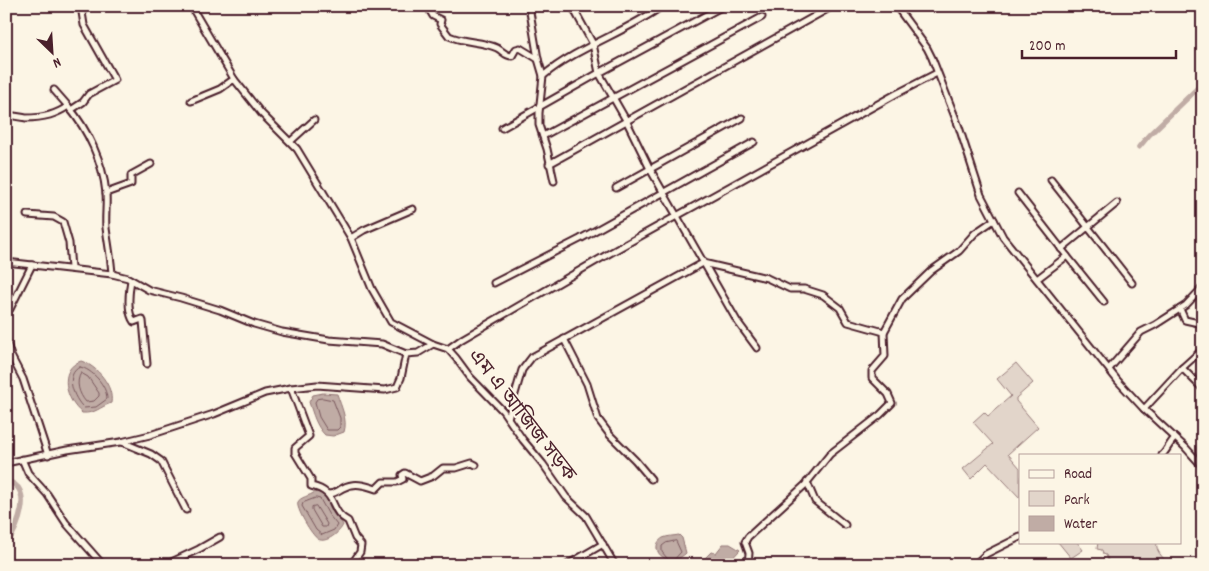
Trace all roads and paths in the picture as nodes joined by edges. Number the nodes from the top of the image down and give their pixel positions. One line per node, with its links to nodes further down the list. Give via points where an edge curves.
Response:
1 (81, 6): 23 (street, via 84,24 115,80)
2 (191, 6): 16 (street, এম এ আজিজ সড়ক)
3 (434, 6): 12 (street, via 431,14 441,20 440,24 448,36 492,46 507,56 512,56 520,48)
4 (529, 6): 12 (street)
5 (572, 6): 11 (street)
6 (662, 6): 11 (street)
7 (723, 6): 13 (street)
8 (833, 6): 27 (street)
9 (896, 6): 14 (street, via 927,48)
10 (762, 17): 18 (street)
11 (592, 44): 13 (street); 15 (street)
12 (538, 60): 15 (street)
13 (599, 73): 18 (street); 22 (street)
14 (938, 73): 44 (street); 45 (street, via 981,195)
15 (543, 76): 22 (street)
16 (234, 79): 20 (street, via 220,89); 30 (street, এম এ আজিজ সড়ক, via 261,113)
17 (54, 90): 23 (street)
18 (612, 98): 27 (street); 29 (street)
19 (1203, 99): 21 (street)
20 (191, 101)
21 (1203, 106)
22 (540, 107): 28 (street); 29 (street, via 539,125)
23 (69, 108): 24 (street, via 45,116); 39 (street, via 81,121 91,143 102,170)
24 (6, 116)
25 (742, 118): 34 (street)
26 (314, 120): 30 (street)
27 (626, 120): 33 (street); 34 (street)
28 (502, 128)
29 (543, 136): 33 (street)
30 (291, 141): 47 (street, এম এ আজিজ সড়ক)
31 (754, 142): 38 (street)
32 (151, 164): 39 (street, via 131,175 131,184)
33 (549, 164): 36 (street)
34 (650, 169): 37 (street); 38 (street)
35 (1051, 180): 46 (street)
36 (554, 181)
37 (616, 188)
38 (664, 192): 44 (street); 58 (street)
39 (106, 193): 54 (street)
40 (1018, 193): 48 (street)
41 (1117, 203): 46 (street)
42 (413, 209): 47 (street)
43 (27, 215): 53 (street, via 54,217 63,222)
44 (678, 216): 51 (street); 69 (street, via 462,338)
45 (994, 220): 55 (street, via 1003,237); 64 (street, via 975,233 959,251 932,270 902,299)
46 (1088, 227): 48 (street); 57 (street)
47 (351, 238): 67 (street, এম এ আজিজ সড়ক, via 372,290 391,322)
48 (1061, 249): 49 (street)
49 (1067, 256): 55 (street); 60 (street)
50 (6, 262): 52 (street)
51 (703, 263): 64 (street, via 767,278 790,289 804,289 823,295 840,308 848,322); 65 (street); 68 (street)
52 (32, 265): 53 (street); 62 (street)
53 (71, 268): 54 (street)
54 (112, 274): 56 (street)
55 (1037, 279): 74 (street)
56 (131, 280): 71 (street, via 150,290 212,307 282,332 382,344); 72 (street, via 131,316 134,322 144,321)
57 (1132, 282)
58 (494, 283)
59 (1203, 287): 61 (street)
60 (1104, 302)
61 (1180, 309): 63 (street, via 1184,320); 74 (street, via 1141,332)
62 (6, 311)
63 (1203, 324)
64 (884, 332): 88 (street, via 885,356 872,371 872,378 892,403 830,454)
65 (564, 339): 78 (street, via 532,358 522,370); 87 (street, via 587,384 598,419)
66 (6, 340): 82 (street, via 24,379)
67 (433, 344): 69 (street, এম এ আজিজ সড়ক); 71 (street, via 418,353)
68 (757, 348)
69 (448, 349): 78 (street, এম এ আজিজ সড়ক)
70 (1203, 349): 73 (street)
71 (406, 354): 75 (street, via 397,387 385,390 317,385)
72 (147, 364)
73 (1182, 368): 76 (street); 77 (street)
74 (1109, 369): 77 (street)
75 (291, 388): 80 (street, via 265,393 214,414); 89 (street, via 309,436 295,448 295,453 311,479 311,486)
76 (1203, 389)
77 (1144, 409): 79 (street)
78 (508, 418): 94 (street, এম এ আজিজ সড়ক, via 566,498 586,516)
79 (1175, 438): 81 (street); 86 (street)
80 (121, 442): 82 (street); 90 (street, via 161,461)
81 (1163, 454)
82 (48, 455): 83 (street)
83 (22, 459): 84 (street); 95 (street, via 28,473 66,523)
84 (6, 463)
85 (476, 465): 89 (street, via 443,468 420,481 405,473 403,479 382,482 376,489 353,484 336,494)
86 (1203, 467)
87 (651, 479)
88 (807, 482): 91 (street, via 815,501); 100 (street, via 745,542 749,553)
89 (328, 494): 97 (street, via 361,545)
90 (186, 510)
91 (845, 525)
92 (220, 537): 96 (street)
93 (1019, 538): 101 (street, via 986,554)
94 (603, 544): 98 (street); 99 (street, এম এ আজিজ সড়ক)
95 (103, 565)
96 (165, 565)
97 (351, 565)
98 (568, 565)
99 (616, 565)
100 (748, 565)
101 (974, 565)

